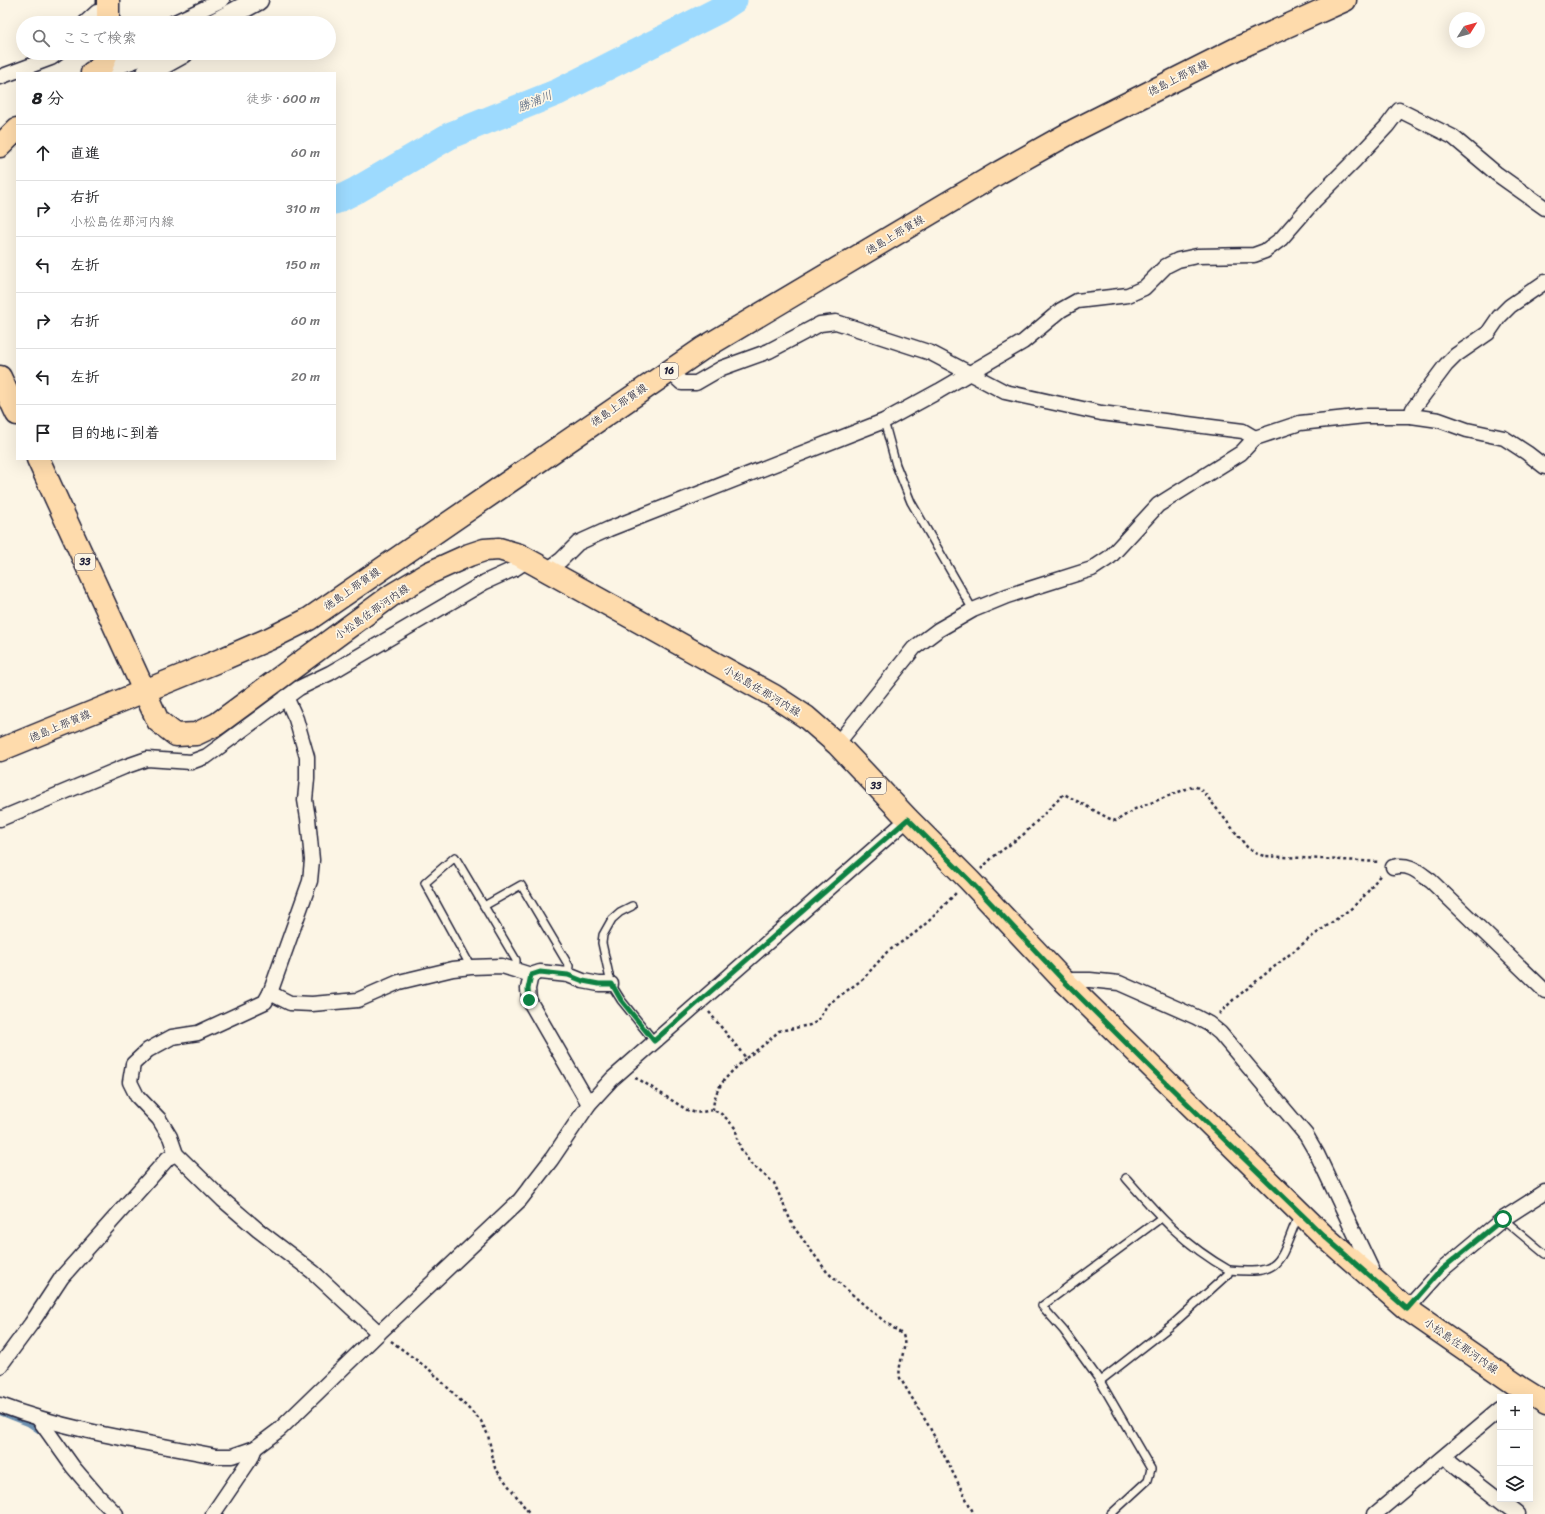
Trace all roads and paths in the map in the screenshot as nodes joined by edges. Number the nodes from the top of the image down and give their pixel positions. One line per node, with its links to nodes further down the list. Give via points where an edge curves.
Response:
1 (222, 0): 6 (street)
2 (260, 0): 7 (street); 8 (street)
3 (1345, 0): 20 (main road, 徳島上那賀線 / 16, via 1238,48 1075,130 1000,172)
4 (108, 11): 5 (street, via 97,12)
5 (93, 16)
6 (188, 16)
7 (229, 16)
8 (240, 16)
9 (45, 60): 14 (street)
10 (128, 60): 12 (street, via 117,64)
11 (170, 60): 13 (street)
12 (100, 64)
13 (149, 72)
14 (0, 77)
15 (16, 122): 17 (main road)
16 (16, 130): 17 (main road)
17 (5, 139)
18 (1545, 208): 21 (street, via 1480,161 1453,137 1399,110 1281,239 1265,251 1254,255 1197,256 1178,260 1166,266 1144,288 1128,295 1077,301 1061,310 1023,342)
19 (1545, 282): 24 (street, via 1510,306 1499,316 1488,333 1446,365 1413,409)
20 (669, 371): 21 (street, via 682,383 696,383 722,368 769,351 820,324 836,322 931,353); 32 (main road, 徳島上那賀線 / 16, via 309,619 269,639)
21 (968, 374): 25 (street); 26 (street, via 1006,392 1044,402 1101,413 1243,430)
22 (0, 377): 23 (main road)
23 (16, 412)
24 (1411, 416): 26 (street, via 1365,416 1300,423); 28 (street, via 1439,420 1467,430 1504,438)
25 (884, 421): 30 (street, via 609,529 578,543); 31 (lane, via 896,464 911,502)
26 (1255, 438): 31 (street, via 1242,453 1158,505 1110,557 1092,569)
27 (38, 460): 32 (main road, 小松島佐那河内線 / 33)
28 (1545, 467)
29 (528, 560): 30 (main road, 小松島佐那河内線 / 33); 32 (main road, 小松島佐那河内線 / 33, via 499,549 484,550 429,573 392,595 217,724 196,734 176,735 158,721); 33 (street, via 485,582 330,673 299,688)
30 (547, 570): 34 (main road, 小松島佐那河内線 / 33, via 774,696 806,717)
31 (972, 610): 34 (street, via 914,648)
32 (144, 691): 35 (main road, 徳島上那賀線 / 16)
33 (286, 698): 36 (street, via 206,756 191,762 147,759); 49 (street, via 296,719 307,757 305,800 312,860 310,882)
34 (837, 744): 37 (main road, 小松島佐那河内線 / 33)
35 (0, 750)
36 (0, 819)
37 (908, 819): 39 (main road, 小松島佐那河内線 / 33); 50 (street)
38 (1393, 867): 39 (path, via 1386,862 1264,856 1255,853 1247,847 1202,790 1194,786 1135,809 1116,821 1064,794 1024,834 993,857); 48 (street, via 1402,865 1414,869 1431,881); 51 (path, via 1379,875 1353,907 1233,1000)
39 (969, 880): 46 (main road, 小松島佐那河内線 / 33); 53 (path, via 931,919 887,952 863,979 827,1005 818,1021 810,1026 779,1031)
40 (484, 906): 42 (lane, via 455,857 425,883); 43 (lane, via 516,960); 45 (lane, via 521,885 569,966)
41 (632, 906): 47 (lane, via 612,919 602,935)
42 (471, 966): 43 (street, via 502,966); 49 (street, via 399,982 358,1000 290,1003)
43 (516, 970): 44 (street)
44 (531, 975): 45 (street, via 540,972); 55 (street, via 529,1000)
45 (568, 975): 47 (street, via 583,981)
46 (1063, 980): 51 (street, via 1119,983); 60 (main road, 小松島佐那河内線 / 33)
47 (612, 984): 52 (lane, via 621,1000)
48 (1545, 991)
49 (270, 993): 57 (street, via 265,1002 198,1033 172,1038 148,1050 133,1064 130,1082 136,1096 159,1119 170,1137)
50 (700, 1001): 52 (street); 53 (path)
51 (1209, 1024): 65 (street, via 1220,1033 1306,1135 1371,1268)
52 (654, 1041): 54 (street)
53 (746, 1058): 56 (path, via 720,1085 713,1102)
54 (612, 1079): 55 (street); 56 (path, via 640,1080 696,1113)
55 (589, 1104): 67 (street, via 520,1200)
56 (713, 1110): 80 (path, via 731,1123 736,1129 741,1149 751,1164 774,1183 793,1226 827,1272 903,1335 905,1341 898,1369 900,1378 930,1428)
57 (176, 1154): 67 (street, via 223,1200 313,1272); 68 (street, via 168,1158 62,1277)
58 (1126, 1178): 61 (lane)
59 (1545, 1192): 62 (street)
60 (1301, 1213): 64 (lane, via 1279,1261 1268,1269 1251,1272); 65 (main road, 小松島佐那河内線 / 33)
61 (1161, 1218): 64 (lane, via 1188,1243); 69 (lane, via 1042,1306 1064,1331)
62 (1503, 1219): 63 (lane); 66 (street, via 1442,1269)
63 (1545, 1254)
64 (1229, 1270): 69 (lane, via 1228,1274 1173,1324)
65 (1372, 1278): 66 (main road, 小松島佐那河内線 / 33)
66 (1407, 1309): 70 (main road, 小松島佐那河内線 / 33)
67 (379, 1333): 75 (street, via 279,1430); 79 (path, via 431,1371 481,1421 488,1434 495,1468)
68 (0, 1366)
69 (1100, 1381): 81 (lane, via 1151,1469 1148,1480)
70 (1517, 1393): 71 (main road, 小松島佐那河内線 / 33)
71 (1545, 1403)
72 (0, 1405): 74 (street)
73 (1497, 1412): 76 (street)
74 (38, 1418): 75 (street, via 93,1433 216,1456 232,1456); 77 (street, via 72,1467)
75 (255, 1448): 78 (street)
76 (1446, 1456): 82 (street); 83 (street)
77 (116, 1514)
78 (213, 1514)
79 (530, 1514)
80 (974, 1514)
81 (1111, 1514)
82 (1375, 1514)
83 (1518, 1514)

